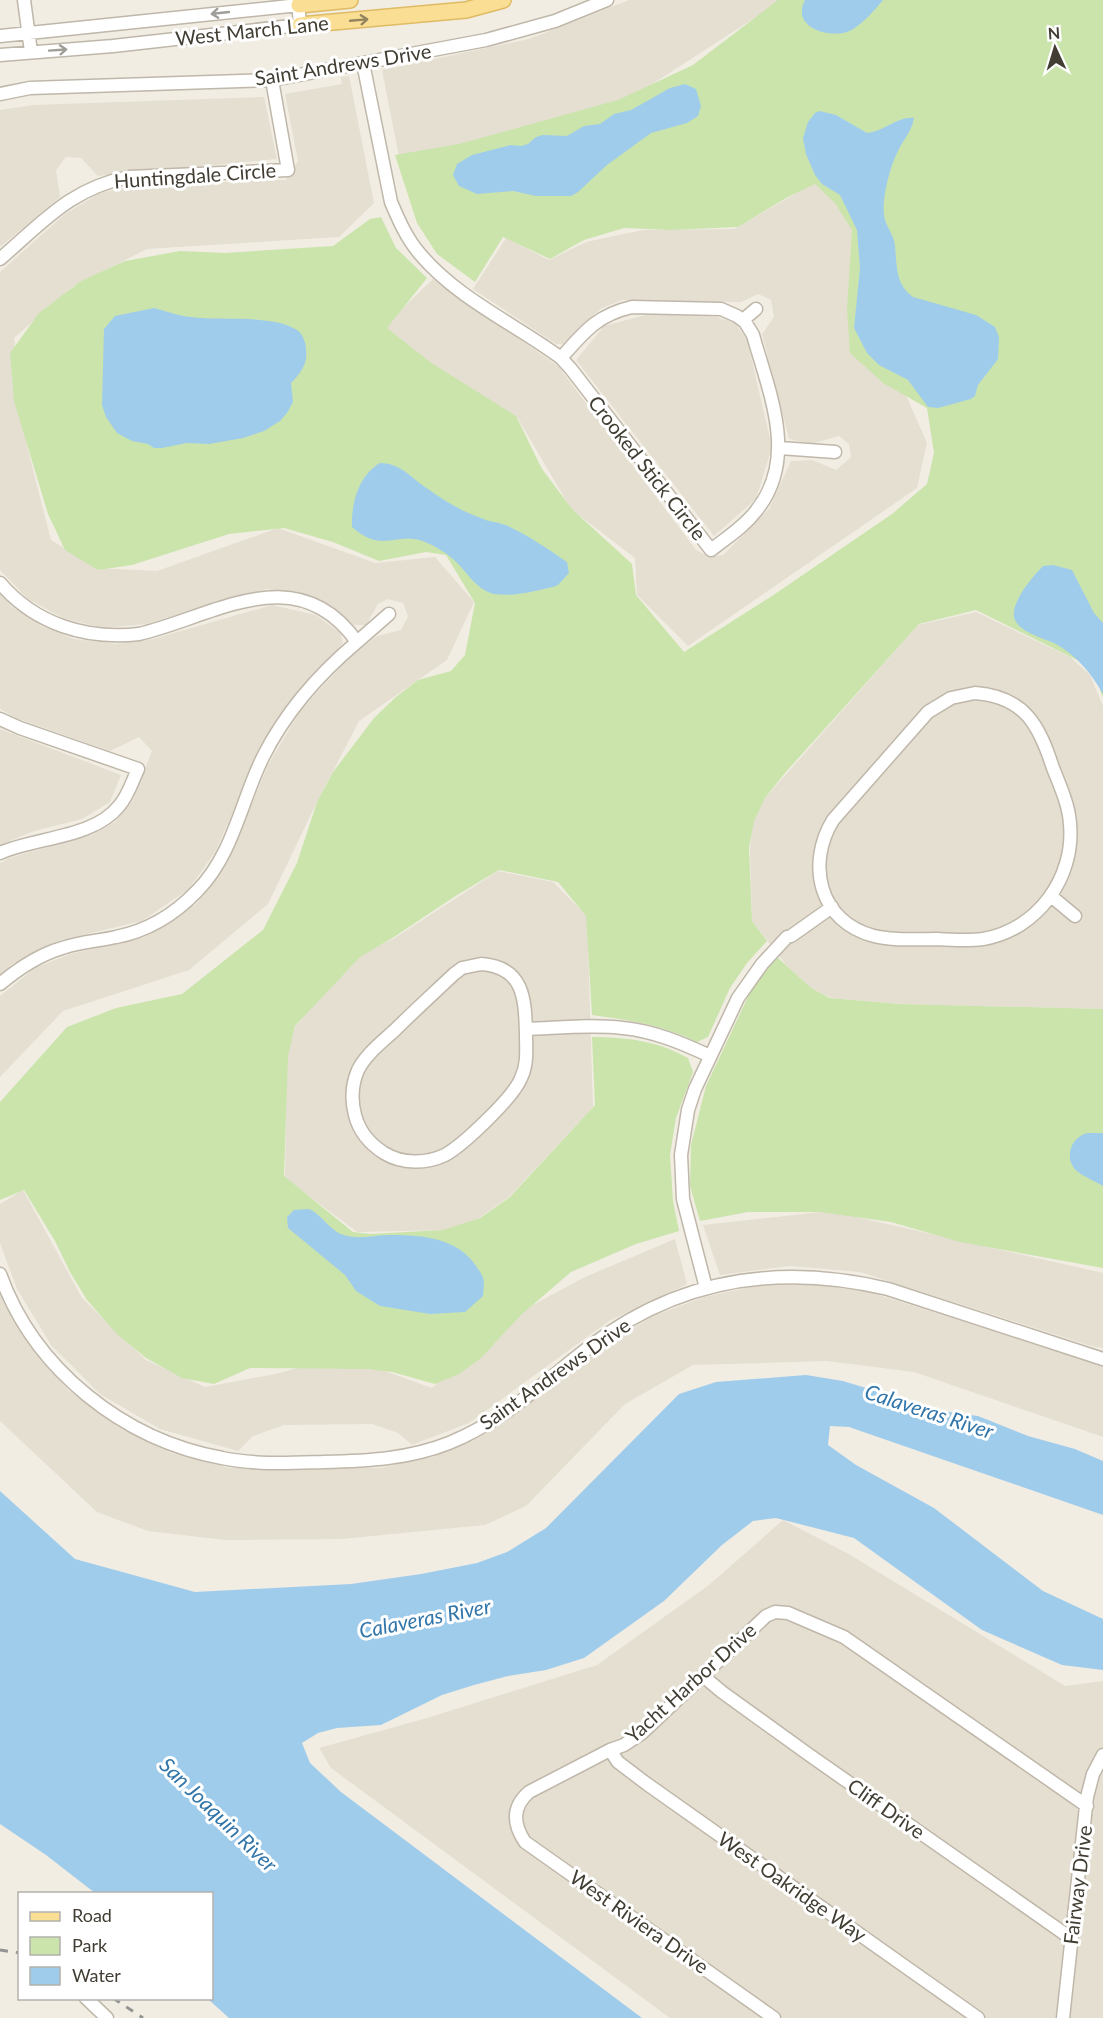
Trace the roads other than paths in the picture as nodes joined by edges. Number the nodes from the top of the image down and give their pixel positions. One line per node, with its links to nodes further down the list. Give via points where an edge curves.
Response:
1 (24, 0): 7 (street)
2 (350, 0): 5 (main road, West March Lane)
3 (503, 0): 6 (main road, West March Lane, one-way to 3, via 466,10)
4 (607, 0): 11 (street, Saint Andrews Drive, via 520,32)
5 (299, 3): 6 (street); 7 (street, West March Lane, one-way to 7)
6 (300, 25): 9 (street, West March Lane, one-way to 6)
7 (28, 32): 8 (street, West March Lane); 9 (street)
8 (0, 36)
9 (31, 52): 10 (street, West March Lane)
10 (0, 55)
11 (363, 63): 12 (street, Saint Andrews Drive); 17 (street, Crooked Stick Circle, via 387,187 399,223 410,241 450,284)
12 (272, 80): 13 (street, Saint Andrews Drive, via 30,88); 14 (street, Huntingdale Circle, via 288,170 110,181 66,202)
13 (0, 94)
14 (0, 260)
15 (756, 309): 16 (street)
16 (743, 321): 17 (street, via 721,309 632,307 597,320); 18 (street, Crooked Stick Circle, via 753,335)
17 (561, 358): 18 (street, Crooked Stick Circle, via 711,550 746,523 765,498 776,472)
18 (780, 448): 19 (street)
19 (835, 452)
20 (0, 583): 22 (street, via 36,614 85,633 139,634 243,601 275,596 317,606 342,623)
21 (388, 614): 22 (street)
22 (357, 642): 28 (street, via 315,681 278,730 222,856 187,902 134,932 44,955)
23 (0, 719): 24 (street, via 138,769 119,806 103,821)
24 (0, 853)
25 (1051, 897): 26 (street, via 1012,929 970,940 874,936 850,925); 26 (street, via 1069,855 1070,824 1044,741 1032,720 1013,703 975,693 951,698 928,712 833,820 825,832 819,858 821,885); 27 (street)
26 (832, 907): 30 (street, via 787,937 762,964 738,998)
27 (1075, 916)
28 (0, 984)
29 (526, 1029): 29 (street, via 525,1069 514,1091 445,1155 423,1161 400,1160 379,1150 362,1133 352,1095 364,1061 462,968 490,964 509,974 521,989); 30 (street, via 623,1028 664,1036)
30 (710, 1056): 32 (street, via 688,1110 681,1155 683,1199)
31 (0, 1274): 32 (street, Saint Andrews Drive, via 39,1345 73,1383 109,1412 178,1447 222,1459 273,1463 378,1460 449,1443 490,1422 610,1332 657,1306)
32 (706, 1288): 33 (street, Saint Andrews Drive, via 781,1276 860,1282)
33 (1103, 1359)
34 (703, 1676): 35 (street, Yacht Harbor Drive, via 642,1733); 37 (street, Yacht Harbor Drive, via 766,1616 788,1613 860,1646); 39 (street, Cliff Drive)
35 (610, 1750): 38 (street, Yacht Harbor Drive, via 529,1792 519,1803); 43 (street, West Oakridge Way, via 647,1784)
36 (1103, 1755): 37 (street, Fairway Drive, via 1088,1787)
37 (1087, 1806): 39 (street, Fairway Drive)
38 (516, 1818): 42 (street, West Riviera Drive, via 525,1842)
39 (1071, 1939): 44 (street, Fairway Drive)
40 (88, 2000): 41 (street)
41 (107, 2018)
42 (774, 2018)
43 (978, 2018)
44 (1063, 2018)

